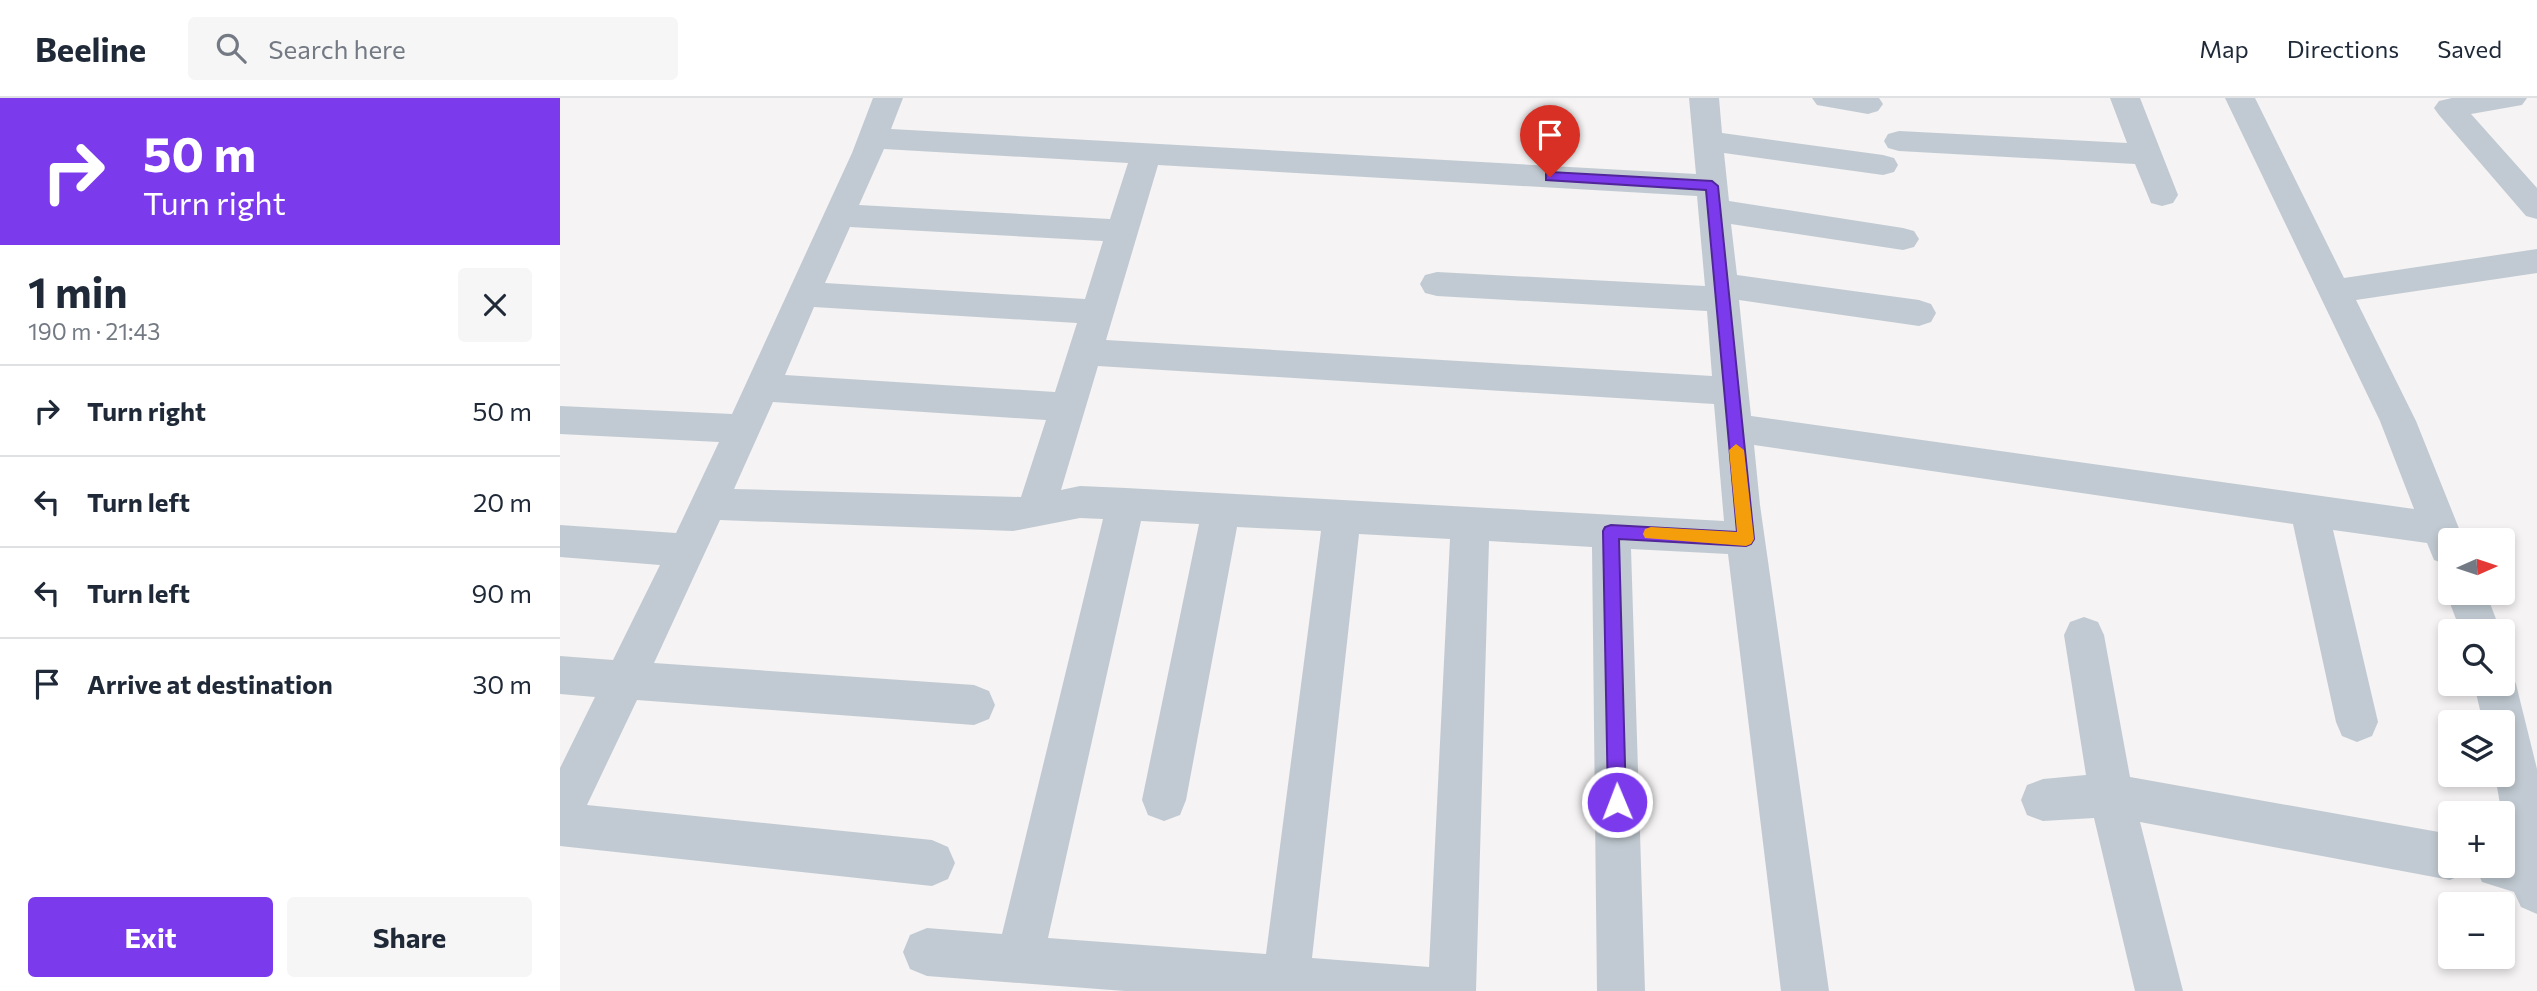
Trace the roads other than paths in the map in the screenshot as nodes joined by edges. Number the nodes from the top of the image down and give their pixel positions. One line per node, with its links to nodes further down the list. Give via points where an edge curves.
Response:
1 (888, 98): 8 (street)
2 (1704, 98): 9 (street)
3 (1827, 98): 7 (street)
4 (2125, 98): 11 (street)
5 (2240, 98): 22 (street)
6 (2512, 98): 13 (street, via 2449,108)
7 (1868, 104)
8 (872, 138): 10 (street); 17 (street)
9 (1708, 141): 11 (street, via 1891,153); 15 (street)
10 (1146, 154): 15 (street); 18 (street)
11 (2146, 154): 14 (street)
12 (2537, 167): 13 (street)
13 (2505, 172): 16 (street)
14 (2161, 195)
15 (1713, 198): 19 (street); 23 (street)
16 (2537, 208)
17 (838, 215): 18 (street); 24 (street)
18 (1122, 231): 25 (street)
19 (1903, 239)
20 (2537, 261): 22 (street)
21 (1437, 284): 23 (street)
22 (2337, 291): 40 (street, via 2398,421)
23 (1722, 292): 26 (street); 30 (street)
24 (803, 294): 25 (street); 28 (street)
25 (1096, 312): 27 (street)
26 (1919, 313)
27 (1083, 352): 29 (street); 30 (street)
28 (762, 387): 29 (street); 32 (street)
29 (1066, 407): 37 (street)
30 (1732, 410): 36 (street); 42 (street)
31 (560, 420): 32 (street)
32 (743, 429): 33 (street)
33 (709, 504): 37 (street, via 1013,516); 45 (street)
34 (1126, 504): 35 (street); 37 (street, via 1080,502); 61 (street)
35 (1220, 510): 38 (street); 53 (street)
36 (2309, 510): 43 (street); 51 (street)
37 (1035, 511)
38 (1342, 516): 39 (street); 62 (street)
39 (1470, 523): 41 (street); 64 (street)
40 (2440, 528)
41 (1611, 531): 42 (street); 65 (street)
42 (1746, 539): 66 (street)
43 (2438, 539)
44 (560, 541): 45 (street)
45 (687, 550): 48 (street)
46 (2084, 635): 52 (street)
47 (560, 675): 48 (street)
48 (625, 679): 50 (street); 55 (street)
49 (2498, 696): 59 (street, via 2522,796)
50 (974, 705)
51 (2357, 722)
52 (2111, 795): 54 (street); 57 (street); 67 (street)
53 (1164, 800)
54 (2043, 800)
55 (560, 816)
56 (560, 824): 58 (street)
57 (2438, 856)
58 (932, 863)
59 (2523, 877)
60 (927, 952): 61 (street)
61 (1019, 960): 62 (street)
62 (1286, 980): 63 (street)
63 (1430, 991)
64 (1452, 991)
65 (1621, 991)
66 (1805, 991)
67 (2159, 991)

